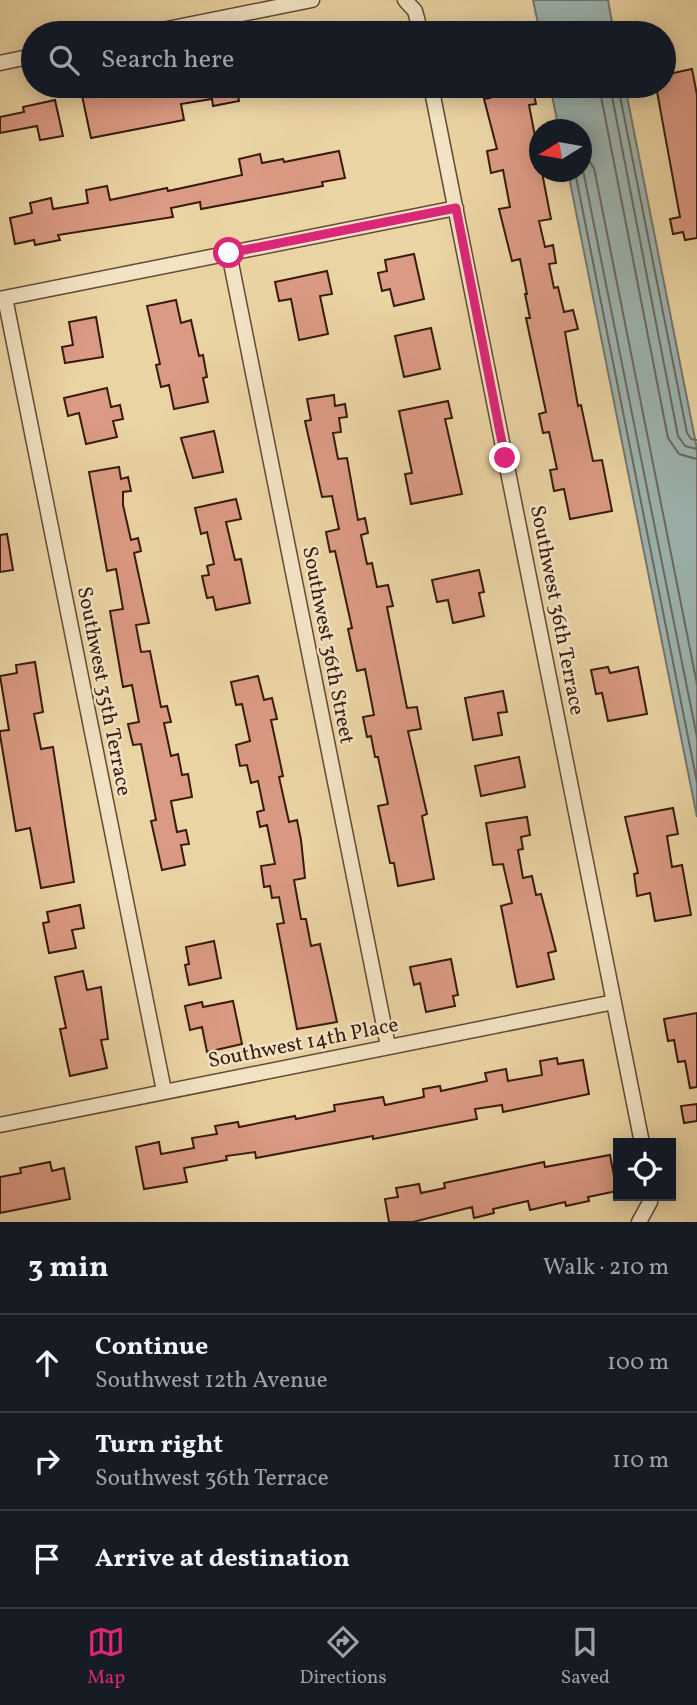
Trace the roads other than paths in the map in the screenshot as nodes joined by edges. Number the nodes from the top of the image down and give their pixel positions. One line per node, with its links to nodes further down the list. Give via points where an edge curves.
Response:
1 (312, 0): 3 (street)
2 (405, 0): 4 (street)
3 (207, 21)
4 (418, 21)
5 (21, 59): 6 (street)
6 (0, 63)
7 (433, 98): 8 (street, Southwest 36th Terrace)
8 (456, 208): 9 (street); 11 (street, Southwest 36th Terrace)
9 (229, 253): 10 (street); 12 (street, Southwest 36th Street)
10 (3, 299): 13 (street, Southwest 35th Terrace)
11 (614, 1002): 12 (street, Southwest 14th Place); 15 (street, Southwest 36th Terrace)
12 (388, 1046): 13 (street, Southwest 14th Place)
13 (164, 1091): 14 (street, Southwest 14th Place)
14 (0, 1125)
15 (641, 1138)
16 (648, 1201): 17 (street)
17 (641, 1221)

